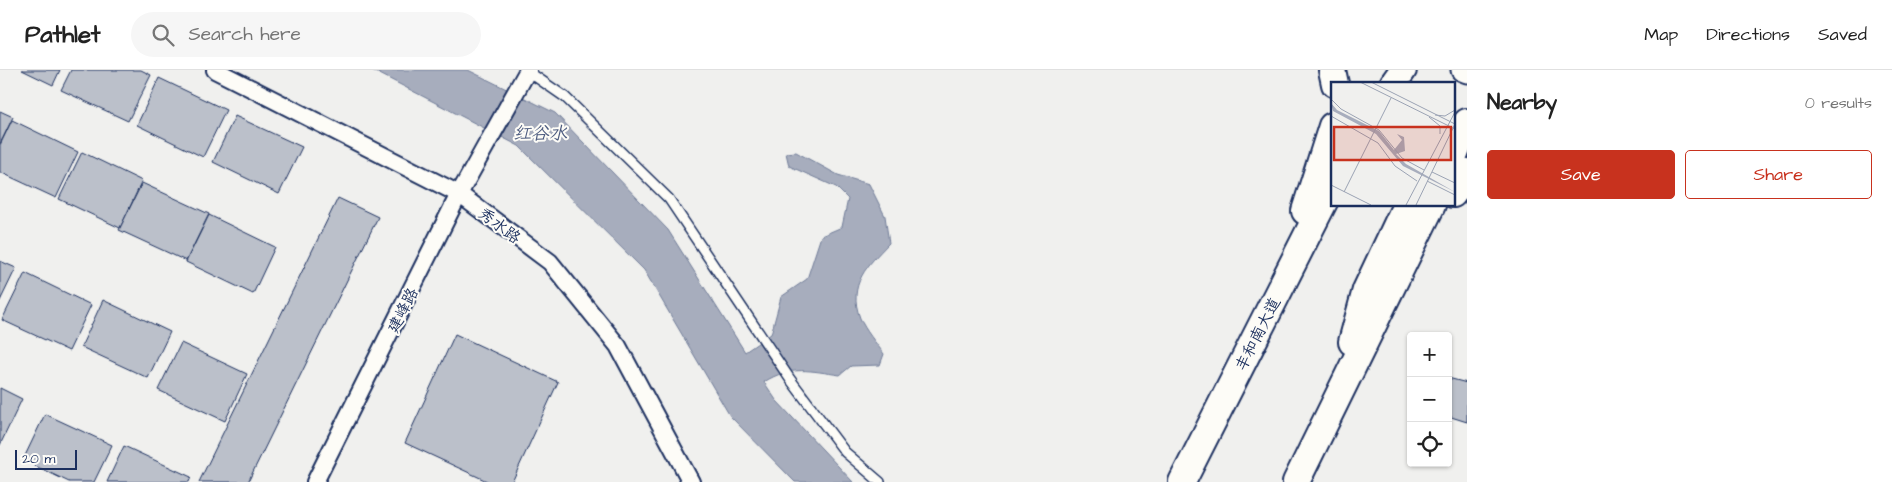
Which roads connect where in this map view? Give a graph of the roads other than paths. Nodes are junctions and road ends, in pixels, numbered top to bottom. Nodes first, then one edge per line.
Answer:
1 (215, 70) edge
2 (527, 70) edge
3 (1404, 70) edge
4 (1462, 70) edge
5 (1467, 72) edge
6 (1394, 82) edge
7 (1467, 104) edge
8 (1454, 122) edge
9 (1467, 122) edge
10 (1331, 129) edge
11 (1454, 155) edge
12 (1467, 172) edge
13 (1331, 189) edge
14 (1454, 192) edge
15 (459, 194) junction
16 (1406, 206) edge
17 (1424, 206) edge
18 (1432, 206) edge
19 (1446, 206) edge
20 (1419, 231) junction
21 (1282, 285) junction
22 (1375, 321) junction
23 (1336, 400) junction
24 (315, 482) edge
25 (691, 482) edge
26 (880, 482) edge
27 (1182, 482) edge
28 (1296, 482) edge

1 - 15 street, 秀水路
2 - 15 street, 建峰路
2 - 26 lane
3 - 6 main road
4 - 5 street
7 - 8 main road
9 - 11 main road
10 - 21 main road
12 - 14 main road
13 - 21 main road, 丰和南大道
15 - 24 street, 建峰路
15 - 25 street, 秀水路
16 - 23 main road
17 - 20 main road
18 - 20 main road
19 - 22 main road
20 - 22 main road
21 - 27 main road, 丰和南大道
22 - 23 main road
23 - 28 main road

